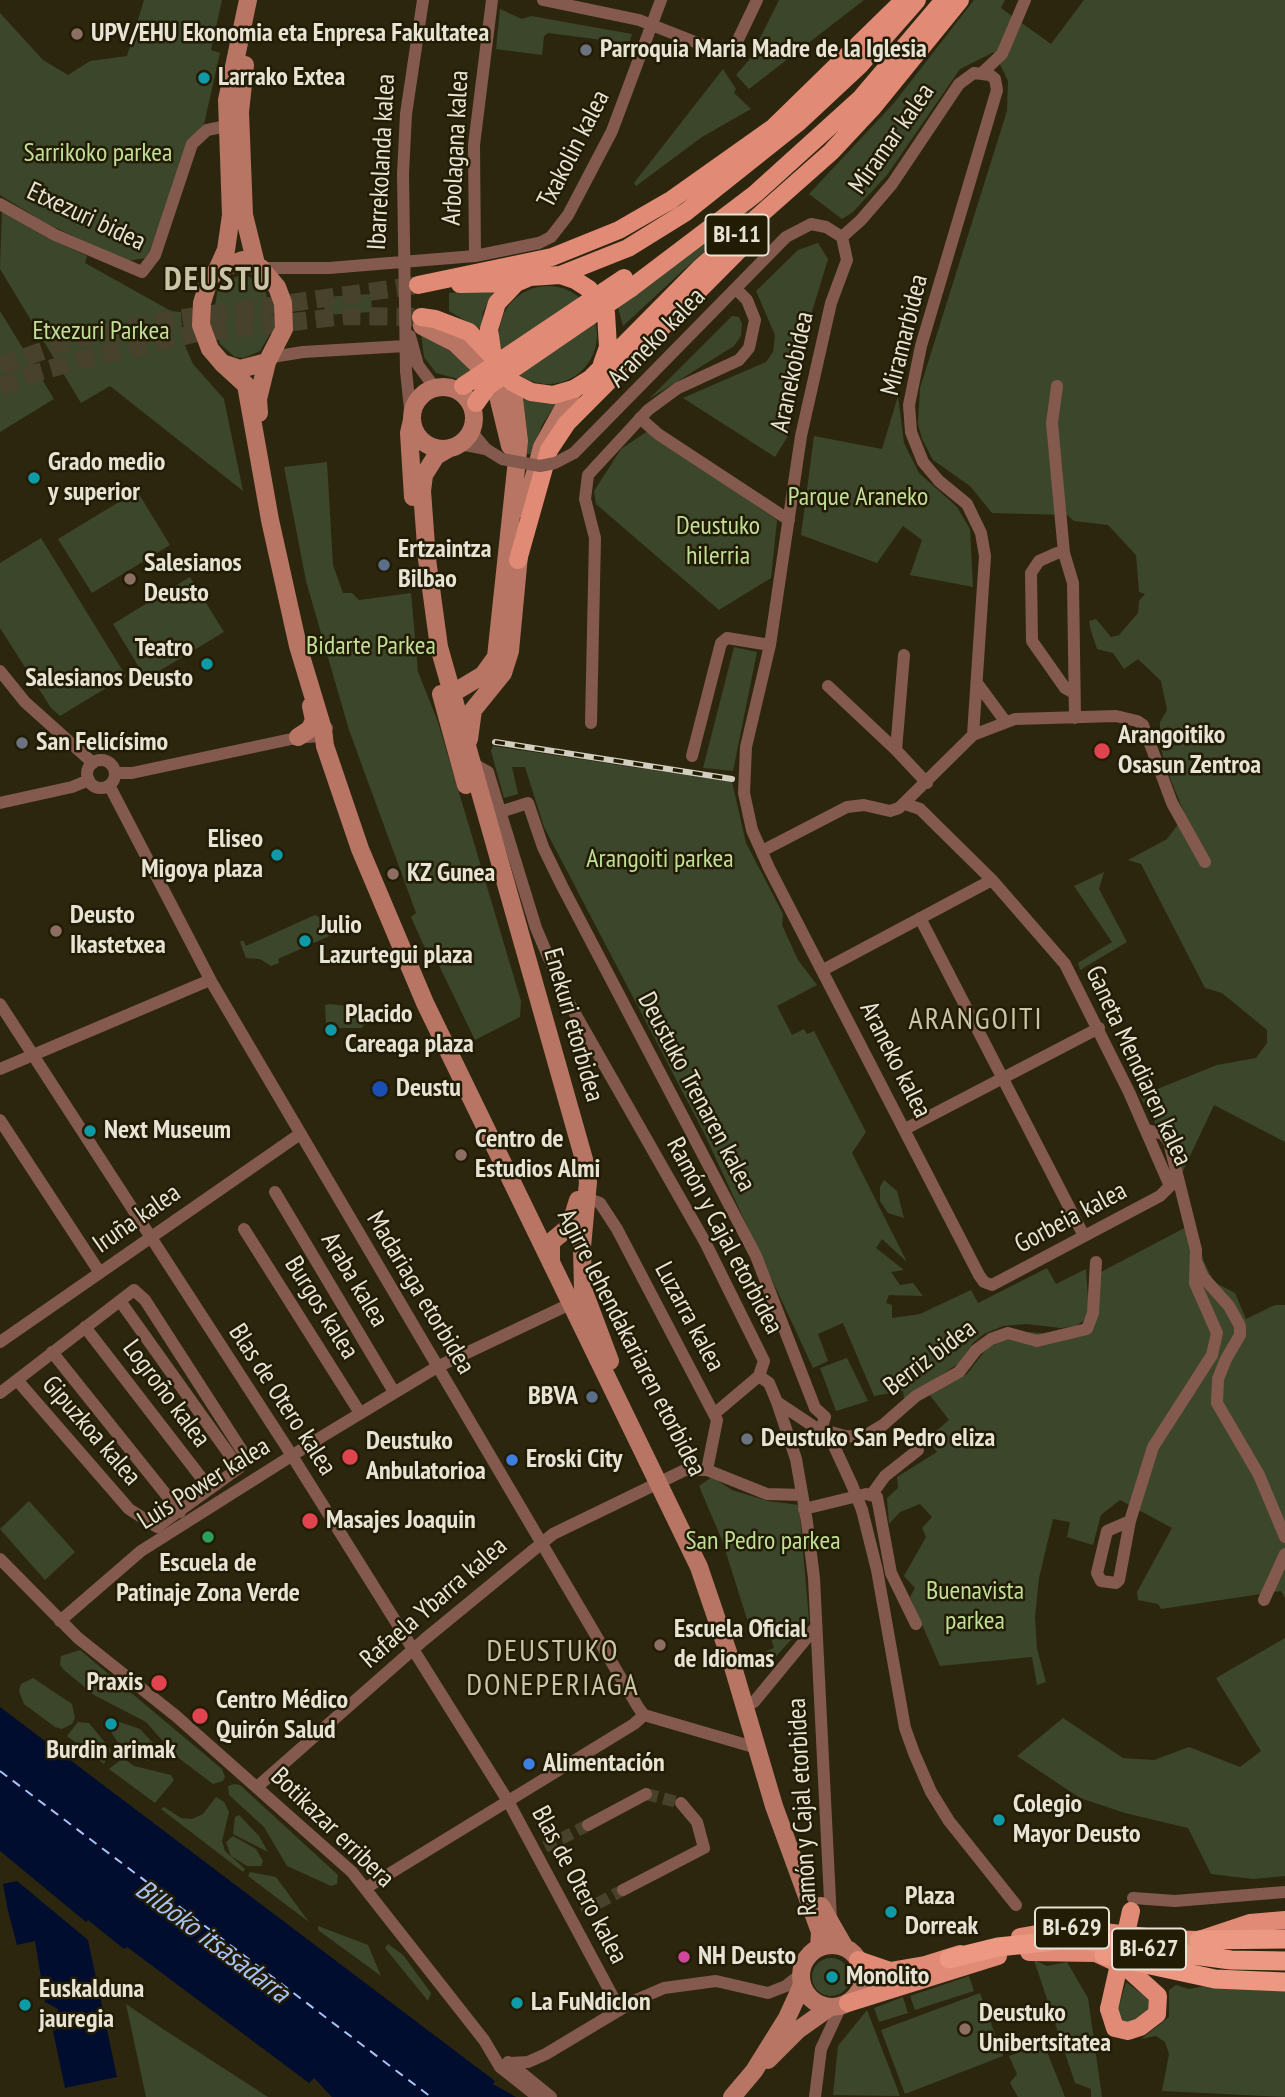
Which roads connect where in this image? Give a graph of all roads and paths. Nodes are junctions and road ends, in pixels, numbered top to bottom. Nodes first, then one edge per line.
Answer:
1 (248, 0) edge
2 (258, 0) edge
3 (423, 0) edge
4 (492, 0) edge
5 (543, 0) edge
6 (661, 0) edge
7 (757, 0) edge
8 (904, 0) edge
9 (917, 0) edge
10 (934, 0) edge
11 (944, 0) edge
12 (960, 0) edge
13 (1025, 0) edge
14 (652, 24) junction
15 (1002, 54) junction
16 (982, 73) junction
17 (996, 82) junction
18 (227, 126) junction
19 (831, 152) junction
20 (1, 204) edge
21 (842, 237) junction
22 (475, 256) junction
23 (404, 263) junction
24 (258, 266) junction
25 (217, 270) junction
26 (559, 275) junction
27 (516, 283) junction
28 (627, 283) junction
29 (736, 289) junction
30 (417, 323) junction
31 (405, 346) junction
32 (493, 357) junction
33 (270, 360) junction
34 (222, 363) junction
35 (602, 363) junction
36 (1057, 386) dead end
37 (504, 387) junction
38 (435, 388) junction
39 (459, 388) junction
40 (574, 389) junction
41 (640, 418) junction
42 (412, 419) junction
43 (467, 432) junction
44 (789, 520) junction
45 (1065, 553) junction
46 (518, 560) junction
47 (770, 645) junction
48 (904, 655) dead end
49 (445, 666) junction
50 (0, 671) edge
51 (483, 676) junction
52 (307, 678) junction
53 (977, 683) junction
54 (828, 686) dead end
55 (1074, 693) junction
56 (448, 699) junction
57 (1075, 718) junction
58 (1005, 721) junction
59 (591, 723) dead end
60 (451, 731) junction
61 (973, 735) junction
62 (317, 736) junction
63 (896, 750) junction
64 (470, 755) junction
65 (692, 756) dead end
66 (93, 763) junction
67 (89, 779) junction
68 (112, 779) junction
69 (923, 787) junction
70 (0, 803) edge
71 (905, 804) junction
72 (920, 809) junction
73 (500, 811) junction
74 (762, 851) junction
75 (1205, 862) dead end
76 (992, 880) junction
77 (920, 918) junction
78 (823, 971) junction
79 (210, 980) junction
80 (0, 1004) edge
81 (1099, 1028) junction
82 (30, 1054) junction
83 (0, 1069) edge
84 (1001, 1079) junction
85 (0, 1120) edge
86 (905, 1129) junction
87 (1147, 1130) junction
88 (300, 1134) junction
89 (1168, 1188) joint
90 (275, 1192) dead end
91 (587, 1198) junction
92 (244, 1228) dead end
93 (1084, 1236) junction
94 (149, 1237) junction
95 (551, 1242) junction
96 (551, 1262) junction
97 (1096, 1262) dead end
98 (1197, 1262) junction
99 (100, 1273) junction
100 (992, 1284) joint
101 (120, 1301) junction
102 (570, 1304) junction
103 (85, 1327) junction
104 (0, 1342) edge
105 (52, 1352) junction
106 (610, 1361) junction
107 (437, 1367) junction
108 (759, 1376) junction
109 (17, 1380) junction
110 (394, 1392) junction
111 (0, 1393) edge
112 (777, 1402) junction
113 (360, 1413) junction
114 (714, 1414) junction
115 (824, 1432) junction
116 (919, 1450) dead end
117 (292, 1456) junction
118 (239, 1468) junction
119 (707, 1471) junction
120 (664, 1479) junction
121 (210, 1489) junction
122 (872, 1494) junction
123 (802, 1495) junction
124 (804, 1509) junction
125 (180, 1512) junction
126 (1130, 1521) junction
127 (1285, 1538) edge
128 (540, 1542) junction
129 (886, 1547) junction
130 (1285, 1554) edge
131 (874, 1556) junction
132 (0, 1559) edge
133 (1264, 1600) dead end
134 (60, 1621) junction
135 (916, 1625) dead end
136 (815, 1628) junction
137 (413, 1650) junction
138 (754, 1702) junction
139 (644, 1715) junction
140 (757, 1748) junction
141 (257, 1787) junction
142 (646, 1794) tunnel mouth
143 (508, 1801) junction
144 (681, 1803) tunnel mouth
145 (588, 1825) tunnel mouth
146 (366, 1888) junction
147 (623, 1890) tunnel mouth
148 (1285, 1892) edge
149 (1016, 1905) dead end
150 (1132, 1905) joint
151 (1285, 1920) edge
152 (832, 1929) junction
153 (1285, 1939) edge
154 (1199, 1940) junction
155 (819, 1948) junction
156 (1006, 1951) junction
157 (1096, 1953) junction
158 (852, 1954) junction
159 (949, 1959) junction
160 (1285, 1961) edge
161 (801, 1979) junction
162 (1285, 1982) edge
163 (839, 2006) junction
164 (620, 2010) junction
165 (484, 2040) junction
166 (546, 2054) junction
167 (510, 2063) junction
168 (754, 2071) junction
169 (532, 2080) junction
170 (540, 2097) edge
171 (551, 2097) edge
172 (732, 2097) edge
173 (815, 2097) edge

1 - 18 main road
2 - 24 main road
3 - 23 street, Ibarrekolanda kalea
4 - 22 street, Arbolagana kalea
5 - 14 street
6 - 14 street, Txakolin kalea
7 - 14 street
8 - 27 main road
9 - 26 main road, BI-11
10 - 28 main road
11 - 28 main road
12 - 19 main road, BI-11
13 - 15 street
14 - 22 street, Txakolin kalea
15 - 16 street, Miramar kalea
15 - 17 street, Miramarbidea
16 - 17 street
16 - 21 street, Miramar kalea
17 - 53 street, Miramarbidea
18 - 20 street, Etxezuri bidea
18 - 25 main road
19 - 35 main road, BI-11
19 - 46 main road
21 - 29 street, Araneko kalea
21 - 44 street, Aranekobidea
22 - 23 street, Txakolin kalea
23 - 24 street, Txakolin kalea
23 - 30 street, Ibarrekolanda kalea
24 - 25 main road
24 - 33 main road
25 - 34 main road
26 - 27 main road
26 - 35 main road
27 - 32 main road
28 - 39 main road, bridge
28 - 43 main road, bridge
29 - 41 street
29 - 43 street, Araneko kalea, bridge
30 - 31 street, Ibarrekolanda kalea
30 - 32 main road
30 - 37 main road
30 - 38 street, Ibarrekolanda kalea
31 - 33 street
31 - 42 street, Ibarrekolanda kalea
32 - 37 main road
33 - 34 main road
33 - 62 main road, Agirre lehendakariaren etorbidea
34 - 52 main road, Agirre lehendakariaren etorbidea
35 - 40 main road
36 - 45 street
37 - 40 main road
37 - 51 main road
38 - 39 main road
38 - 42 main road
39 - 43 main road
40 - 46 main road, Enekuri etorbidea
41 - 44 street
41 - 59 street
42 - 43 main road
42 - 56 main road, Ibarrekolanda kalea
43 - 49 main road
44 - 47 street, Araneko kalea
45 - 55 street
45 - 55 street
46 - 64 main road, Enekuri etorbidea
47 - 65 street
47 - 74 street, Araneko kalea
48 - 63 street
49 - 51 main road
49 - 56 main road
50 - 66 street
51 - 56 main road
52 - 62 main road, Agirre lehendakariaren etorbidea
52 - 62 main road, Agirre lehendakariaren etorbidea
53 - 58 street
53 - 61 street
54 - 63 street
55 - 57 street
56 - 60 main road, Enekuri etorbidea
56 - 64 main road, Enekuri etorbidea
57 - 58 street
57 - 75 street
58 - 61 street
60 - 64 main road
60 - 95 main road, Enekuri etorbidea
61 - 69 street
62 - 68 street
62 - 95 main road, Agirre lehendakariaren etorbidea
62 - 96 main road, Agirre lehendakariaren etorbidea
63 - 69 street
64 - 73 street, Ramón y Cajal etorbidea
64 - 91 main road, Enekuri etorbidea
66 - 67 street
66 - 68 street
67 - 68 street
67 - 70 street
68 - 79 street, Madariaga etorbidea
69 - 71 street
69 - 72 street
71 - 72 street, Ganeta Mendiaren kalea
71 - 74 street
72 - 76 street, Ganeta Mendiaren kalea
73 - 108 street, Ramón y Cajal etorbidea
73 - 115 street, Deustuko Trenaren kalea
74 - 78 street, Araneko kalea
76 - 77 street
76 - 81 street, Ganeta Mendiaren kalea
77 - 78 street
77 - 84 street
78 - 86 street, Araneko kalea
79 - 82 street
79 - 88 street, Madariaga etorbidea
80 - 82 street, Blas de Otero kalea
81 - 84 street
81 - 87 street, Ganeta Mendiaren kalea
82 - 83 street
82 - 94 street, Blas de Otero kalea
84 - 86 street
84 - 93 street
85 - 99 street
86 - 100 street, Araneko kalea
87 - 89 street, Ganeta Mendiaren kalea
87 - 98 street
88 - 94 street, Iruña kalea
88 - 107 street, Madariaga etorbidea
89 - 93 street, Gorbeia kalea
90 - 110 street, Araba kalea
91 - 106 main road, Enekuri etorbidea
91 - 114 street, Luzarra kalea
92 - 113 street, Burgos kalea
93 - 100 street, Gorbeia kalea
94 - 99 street, Iruña kalea
94 - 117 street, Blas de Otero kalea
95 - 96 main road
95 - 106 main road, Agirre lehendakariaren etorbidea
96 - 102 main road, Agirre lehendakariaren etorbidea
97 - 115 street, Berriz bidea
98 - 126 street
98 - 127 street
99 - 104 street, Iruña kalea
101 - 103 street, Gipuzkoa kalea
101 - 118 street
101 - 118 street
102 - 107 street, Luis Power kalea
102 - 120 main road, Agirre lehendakariaren etorbidea
103 - 105 street, Gipuzkoa kalea
103 - 121 street, Logroño kalea
105 - 109 street, Gipuzkoa kalea
105 - 125 street
106 - 120 main road, Agirre lehendakariaren etorbidea
107 - 110 street, Luis Power kalea
107 - 128 street, Madariaga etorbidea
108 - 112 street, Ramón y Cajal etorbidea
108 - 114 street
109 - 111 street
109 - 125 street, Gipuzkoa kalea
110 - 113 street, Luis Power kalea
112 - 115 street
112 - 123 street, Ramón y Cajal etorbidea
113 - 117 street, Luis Power kalea
114 - 119 street, Luzarra kalea
115 - 131 street, bridge
116 - 122 street
117 - 134 street, Luis Power kalea
117 - 137 street, Blas de Otero kalea
118 - 121 street, Gipuzkoa kalea
119 - 120 street, Rafaela Ybarra kalea
119 - 123 street
120 - 128 street, Rafaela Ybarra kalea
120 - 138 main road, Agirre lehendakariaren etorbidea
120 - 140 main road, Agirre lehendakariaren etorbidea
121 - 125 street, Gipuzkoa kalea
122 - 124 street
122 - 129 street
123 - 124 street, Ramón y Cajal etorbidea
124 - 136 street, Ramón y Cajal etorbidea
126 - 126 street
128 - 137 street, Rafaela Ybarra kalea
128 - 139 street, Madariaga etorbidea
129 - 131 street
129 - 135 street
130 - 133 street
131 - 149 street
132 - 134 street, Botikazar erribera
134 - 141 street, Botikazar erribera
136 - 138 street
136 - 152 street, Ramón y Cajal etorbidea
137 - 141 street, Rafaela Ybarra kalea
137 - 143 street, Blas de Otero kalea
138 - 152 main road, Agirre lehendakariaren etorbidea
139 - 140 street
139 - 143 street
140 - 155 main road, Agirre lehendakariaren etorbidea
141 - 146 street, Botikazar erribera
142 - 145 street
143 - 146 street
143 - 164 street, Blas de Otero kalea
144 - 147 street
146 - 165 street, Botikazar erribera
148 - 150 street
150 - 157 main road, bridge
151 - 154 main road
152 - 158 main road, Agirre lehendakariaren etorbidea
153 - 154 highway, BI-629
154 - 159 main road, BI-629
155 - 158 main road
155 - 161 main road
156 - 157 main road, BI-629
156 - 159 highway, BI-627
156 - 160 highway, BI-627
156 - 163 main road, BI-627
157 - 162 highway, BI-629
158 - 159 main road, BI-627
158 - 163 main road
161 - 163 main road
161 - 164 street
161 - 168 main road
163 - 168 main road
163 - 173 street
164 - 166 street
165 - 167 street, Botikazar erribera
165 - 170 street, Botikazar erribera
166 - 167 street
166 - 169 street
167 - 169 street, Botikazar erribera
168 - 172 main road
169 - 170 street
169 - 171 street, Botikazar erribera

